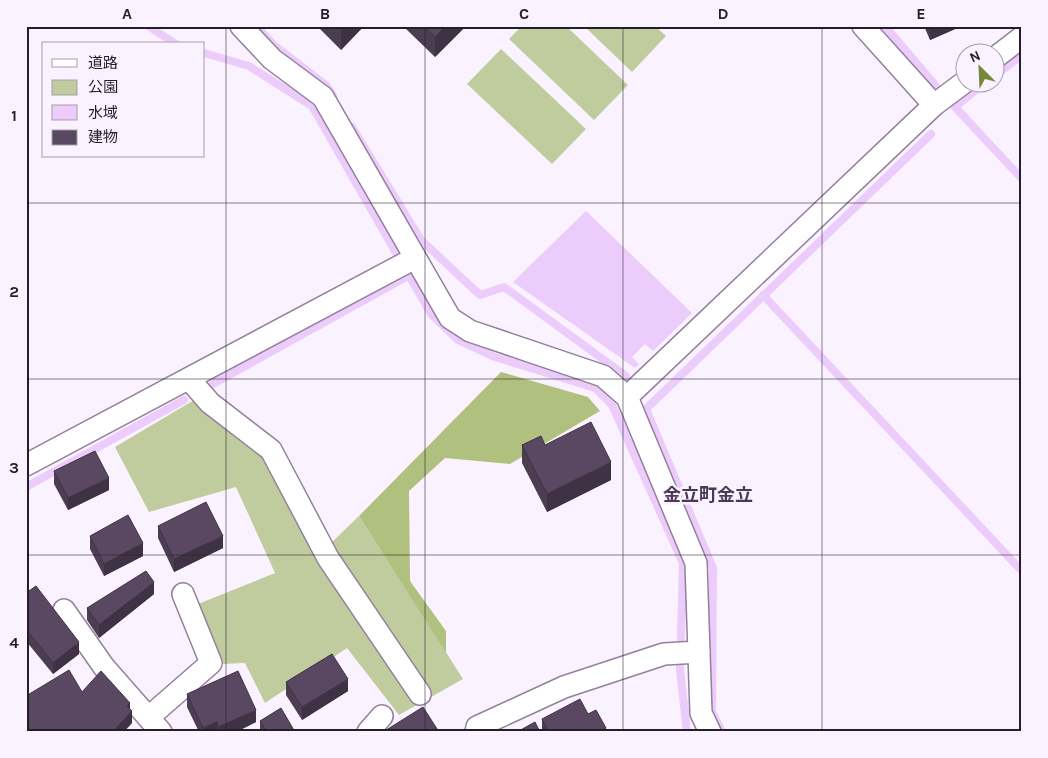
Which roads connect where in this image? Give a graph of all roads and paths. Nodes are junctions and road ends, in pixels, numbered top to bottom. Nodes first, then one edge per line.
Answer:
1 (241, 26) edge
2 (863, 26) edge
3 (1022, 37) edge
4 (1006, 49) edge
5 (956, 88) edge
6 (934, 105) junction
7 (415, 258) junction
8 (189, 378) junction
9 (627, 397) junction
10 (26, 465) edge
11 (183, 594) dead end
12 (64, 610) dead end
13 (699, 652) junction
14 (420, 694) dead end
15 (382, 716) dead end
16 (155, 724) edge
17 (368, 732) edge
18 (476, 732) edge
19 (710, 732) edge

1 - 7 street
2 - 6 street
3 - 4 street
5 - 6 street
6 - 9 street
7 - 8 street
7 - 9 street
8 - 10 street
8 - 14 street
9 - 13 street
11 - 16 street
12 - 16 street
13 - 18 street
13 - 19 street
15 - 17 street

